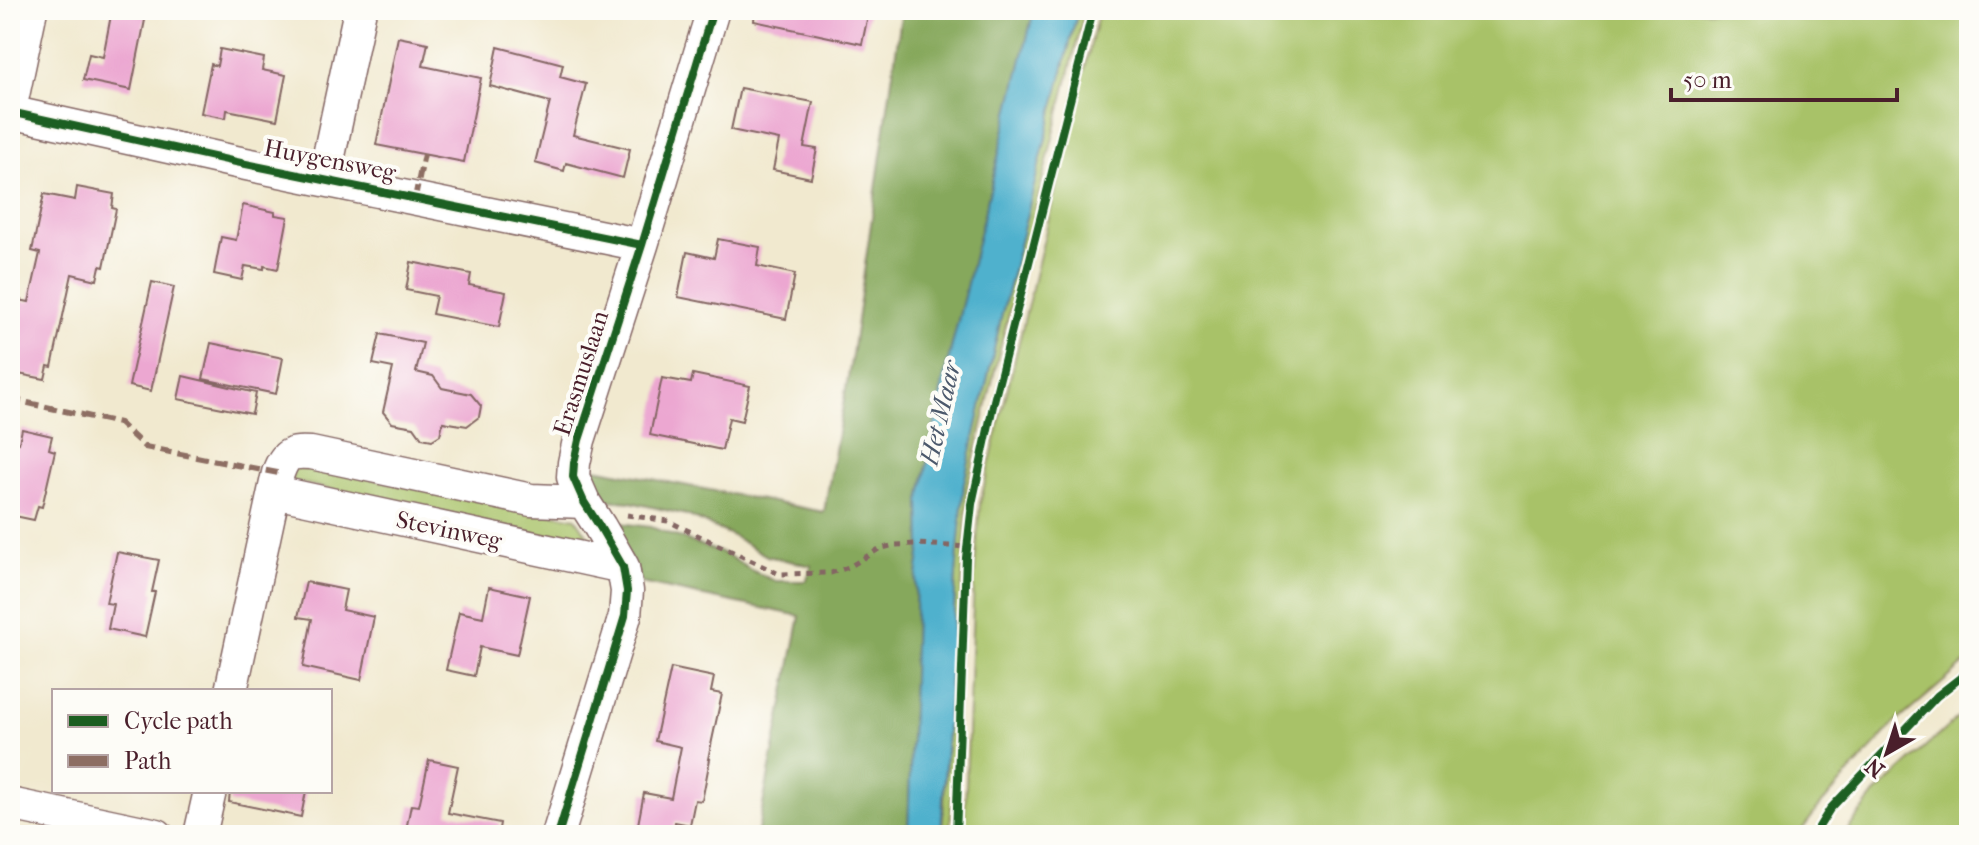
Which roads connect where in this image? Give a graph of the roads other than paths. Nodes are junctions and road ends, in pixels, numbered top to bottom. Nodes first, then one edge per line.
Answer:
1 (31, 10) edge
2 (360, 10) edge
3 (713, 10) edge
4 (10, 111) edge
5 (324, 179) junction
6 (642, 245) junction
7 (275, 492) junction
8 (584, 502) junction
9 (623, 567) junction
10 (231, 689) edge
11 (210, 793) edge
12 (10, 804) edge
13 (157, 835) edge
14 (200, 835) edge
15 (558, 835) edge

1 - 4 street
2 - 5 street
3 - 6 street, Erasmuslaan
4 - 5 street, Huygensweg
5 - 6 street, Huygensweg
6 - 8 street, Erasmuslaan
7 - 8 street, Stevinweg
7 - 9 street, Stevinweg
7 - 10 street, Stevinweg
8 - 9 street, Erasmuslaan
9 - 15 street, Erasmuslaan
11 - 14 street
12 - 13 street

